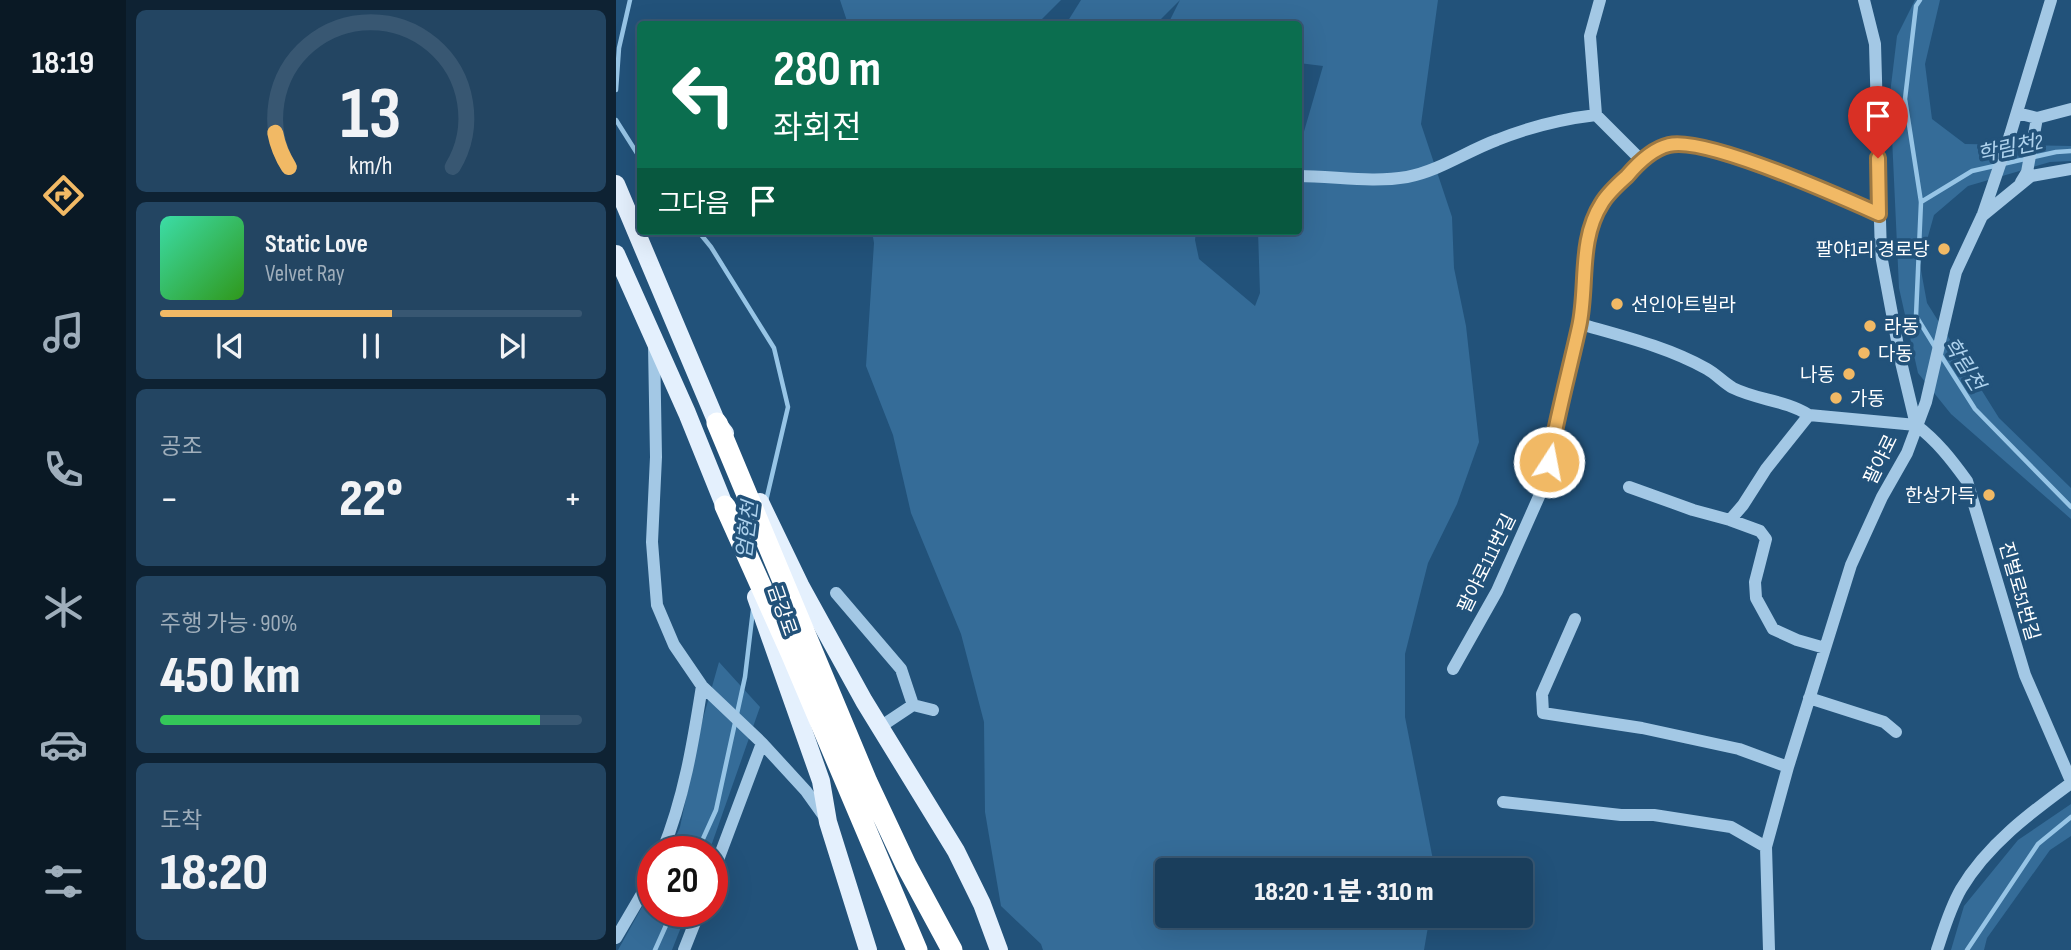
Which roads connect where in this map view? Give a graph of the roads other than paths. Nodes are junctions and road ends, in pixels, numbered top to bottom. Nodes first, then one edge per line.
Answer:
1 (1600, 0) edge
2 (1864, 0) edge
3 (2052, 0) edge
4 (2071, 109) edge
5 (2017, 113) junction
6 (1596, 115) junction
7 (2037, 124) junction
8 (1641, 160) junction
9 (2071, 169) edge
10 (1302, 176) edge
11 (616, 184) edge
12 (2017, 188) junction
13 (1879, 214) junction
14 (1982, 216) junction
15 (637, 233) edge
16 (638, 235) edge
17 (616, 254) edge
18 (1580, 324) junction
19 (653, 338) junction
20 (1809, 415) junction
21 (1916, 425) junction
22 (725, 436) joint
23 (1629, 487) dead end
24 (725, 506) joint
25 (1730, 520) junction
26 (795, 592) junction
27 (836, 593) dead end
28 (1575, 619) dead end
29 (1825, 648) junction
30 (786, 662) junction
31 (1453, 669) dead end
32 (702, 686) junction
33 (1809, 698) junction
34 (913, 705) junction
35 (933, 710) dead end
36 (880, 727) junction
37 (1896, 732) dead end
38 (760, 741) junction
39 (1788, 767) junction
40 (2071, 782) edge
41 (1503, 802) dead end
42 (828, 822) junction
43 (669, 836) edge
44 (726, 836) edge
45 (1766, 847) junction
46 (637, 902) edge
47 (693, 927) edge
48 (616, 938) edge
49 (684, 950) edge
50 (868, 950) edge
51 (917, 950) edge
52 (952, 950) edge
53 (999, 950) edge
54 (1769, 950) edge
55 (1937, 950) edge

1 - 6 street
2 - 13 street
3 - 5 street
4 - 7 street
5 - 7 street
5 - 14 street
6 - 8 street
6 - 10 street
7 - 12 street
8 - 13 street, 팔야로111번길
8 - 18 street, 팔야로111번길
9 - 12 street
11 - 15 main road
12 - 14 street
13 - 21 street
14 - 21 street
16 - 22 main road
17 - 19 main road
18 - 20 street, 팔야로
18 - 31 street, 팔야로111번길
19 - 24 main road
19 - 32 street
20 - 21 street, 팔야로
20 - 25 street
21 - 29 street, 팔야로
21 - 40 street, 진벌로51번길
22 - 26 highway
23 - 25 street
24 - 30 highway
25 - 29 street
26 - 36 main road
26 - 52 highway
27 - 34 street
28 - 39 street
29 - 33 street, 팔야로
30 - 42 main road
30 - 51 highway
32 - 38 street
32 - 43 street
33 - 37 street
33 - 39 street, 팔야로
34 - 35 street
34 - 36 street
36 - 53 main road
38 - 42 street
38 - 44 street
39 - 45 street, 팔야로
40 - 55 street
41 - 45 street
42 - 50 main road
45 - 54 street, 팔야로
46 - 48 street
47 - 49 street

